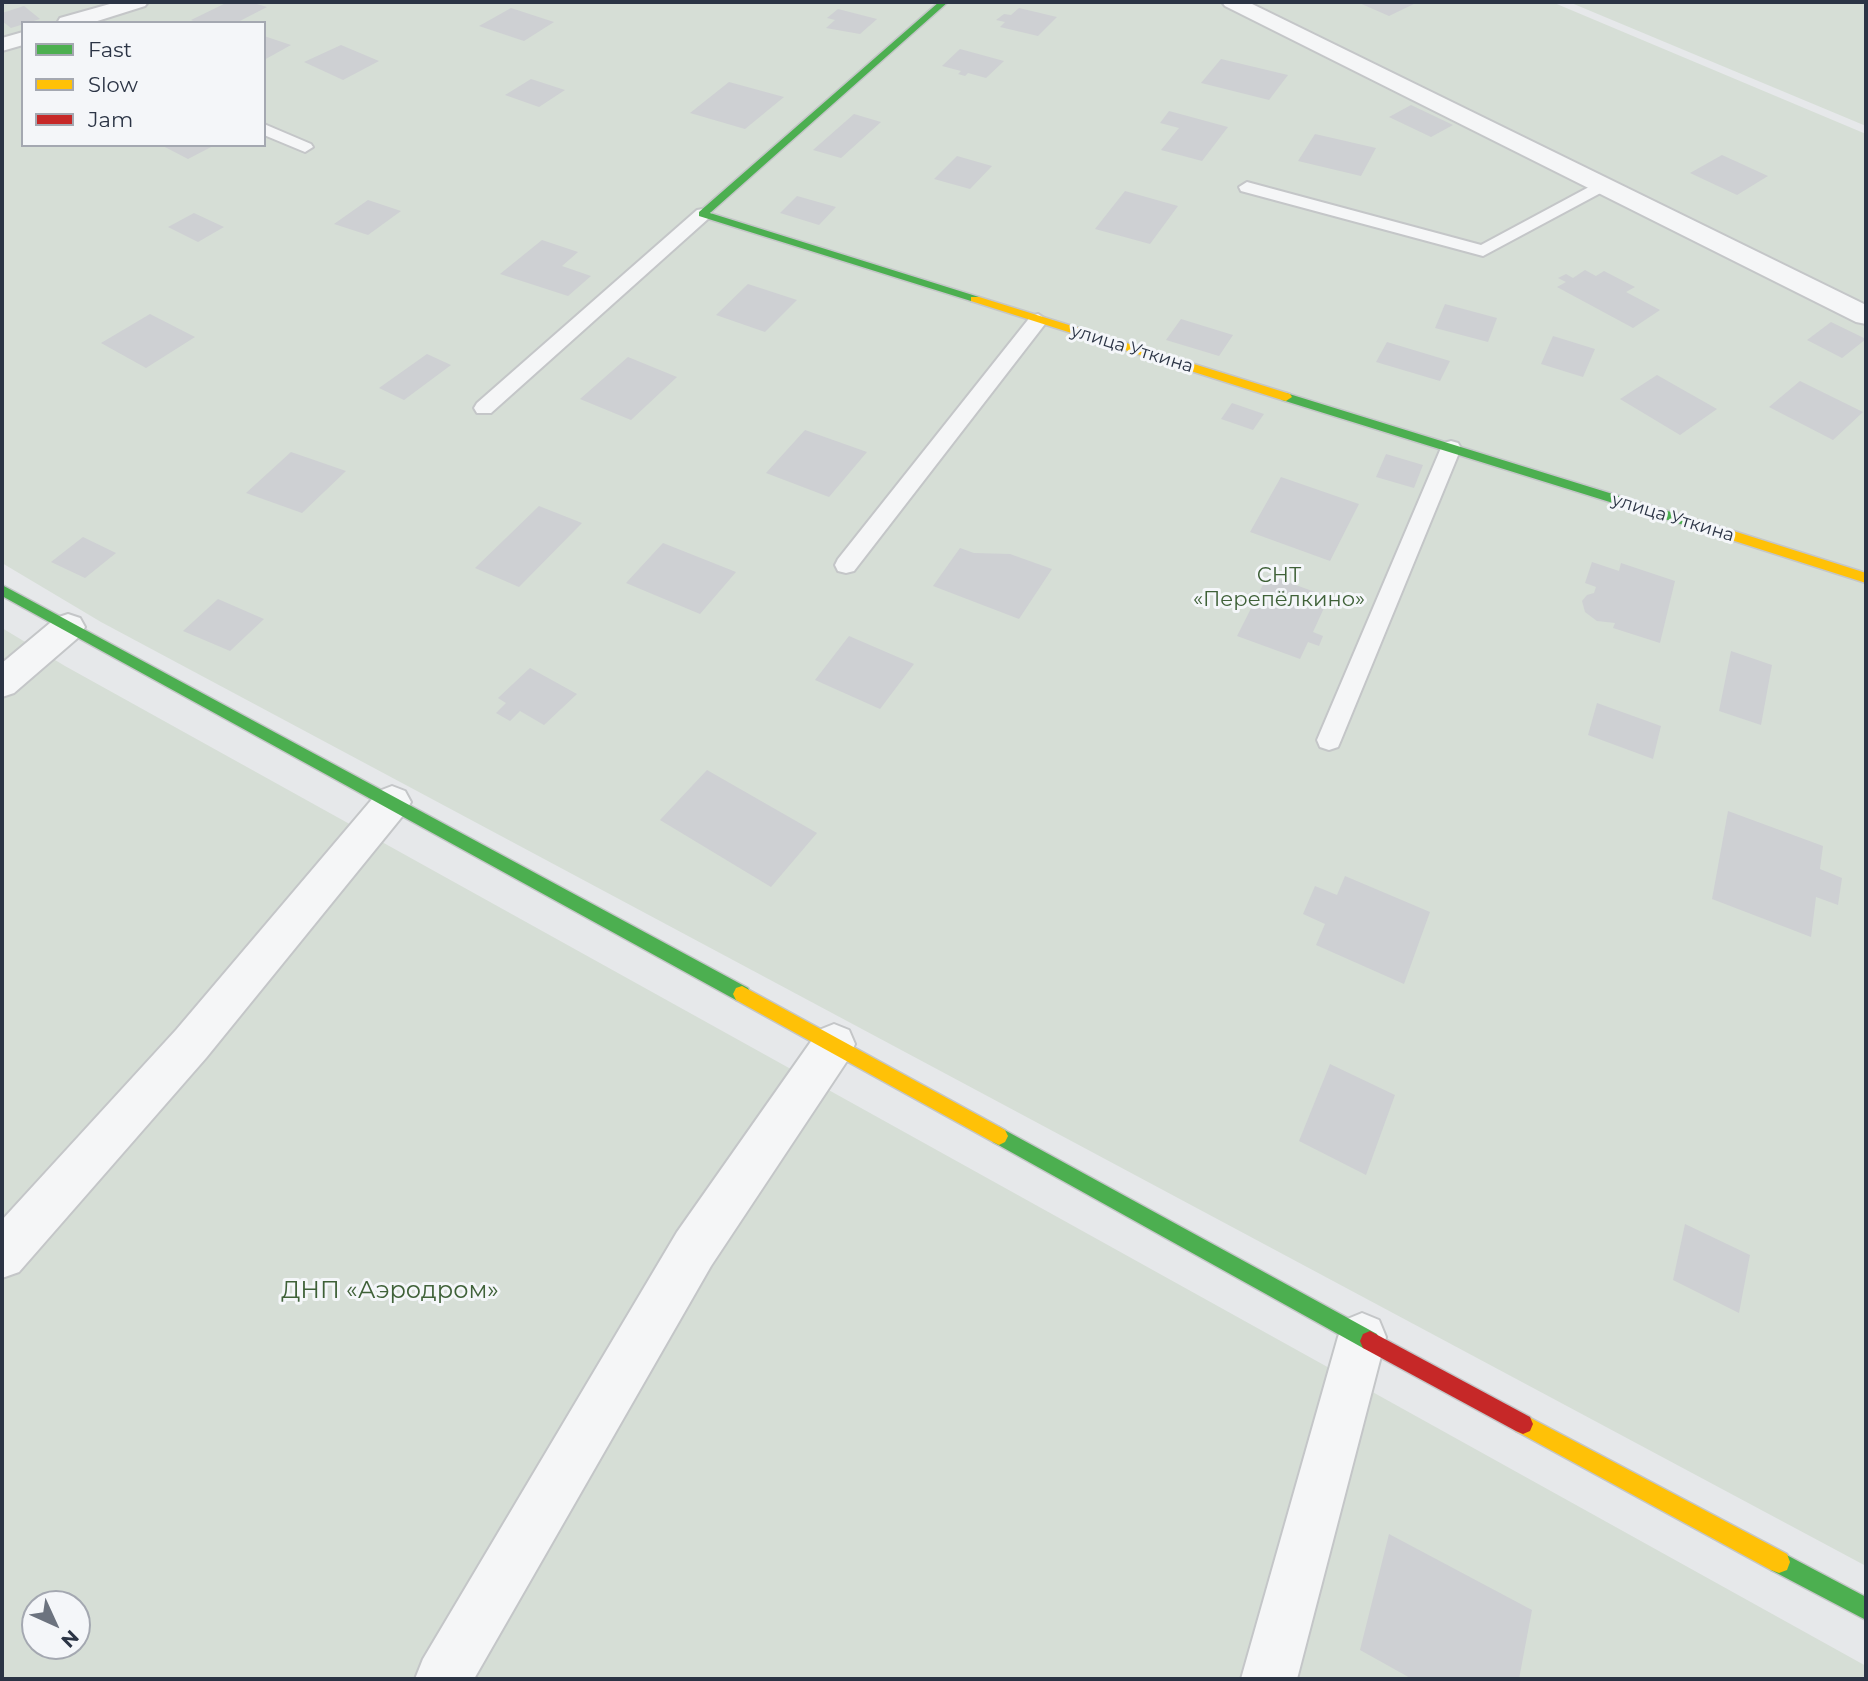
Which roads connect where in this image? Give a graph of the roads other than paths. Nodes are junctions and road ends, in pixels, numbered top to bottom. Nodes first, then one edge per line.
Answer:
1 (138, 2) edge
2 (944, 2) edge
3 (1232, 2) edge
4 (75, 21) edge
5 (21, 39) edge
6 (2, 45) edge
7 (266, 130) edge
8 (305, 147) dead end
9 (1602, 185) junction
10 (1247, 187) dead end
11 (703, 214) junction
12 (1866, 316) edge
13 (1038, 320) junction
14 (484, 408) dead end
15 (1451, 448) junction
16 (846, 565) dead end
17 (1866, 579) edge
18 (2, 590) edge
19 (68, 627) junction
20 (2, 683) edge
21 (1329, 740) dead end
22 (392, 802) junction
23 (834, 1044) junction
24 (2, 1255) edge
25 (1362, 1337) junction
26 (1866, 1609) edge
27 (443, 1679) edge
28 (1269, 1679) edge

1 - 4 street
2 - 11 street
3 - 9 street
5 - 6 street
7 - 8 lane
9 - 10 lane
9 - 12 street
11 - 13 street, улица Уткина
11 - 14 lane
13 - 15 street, улица Уткина
13 - 16 lane
15 - 17 street, улица Уткина
15 - 21 lane
18 - 19 street
19 - 20 street
19 - 22 street
22 - 23 street
22 - 24 street
23 - 25 street
23 - 27 street
25 - 26 street
25 - 28 street

